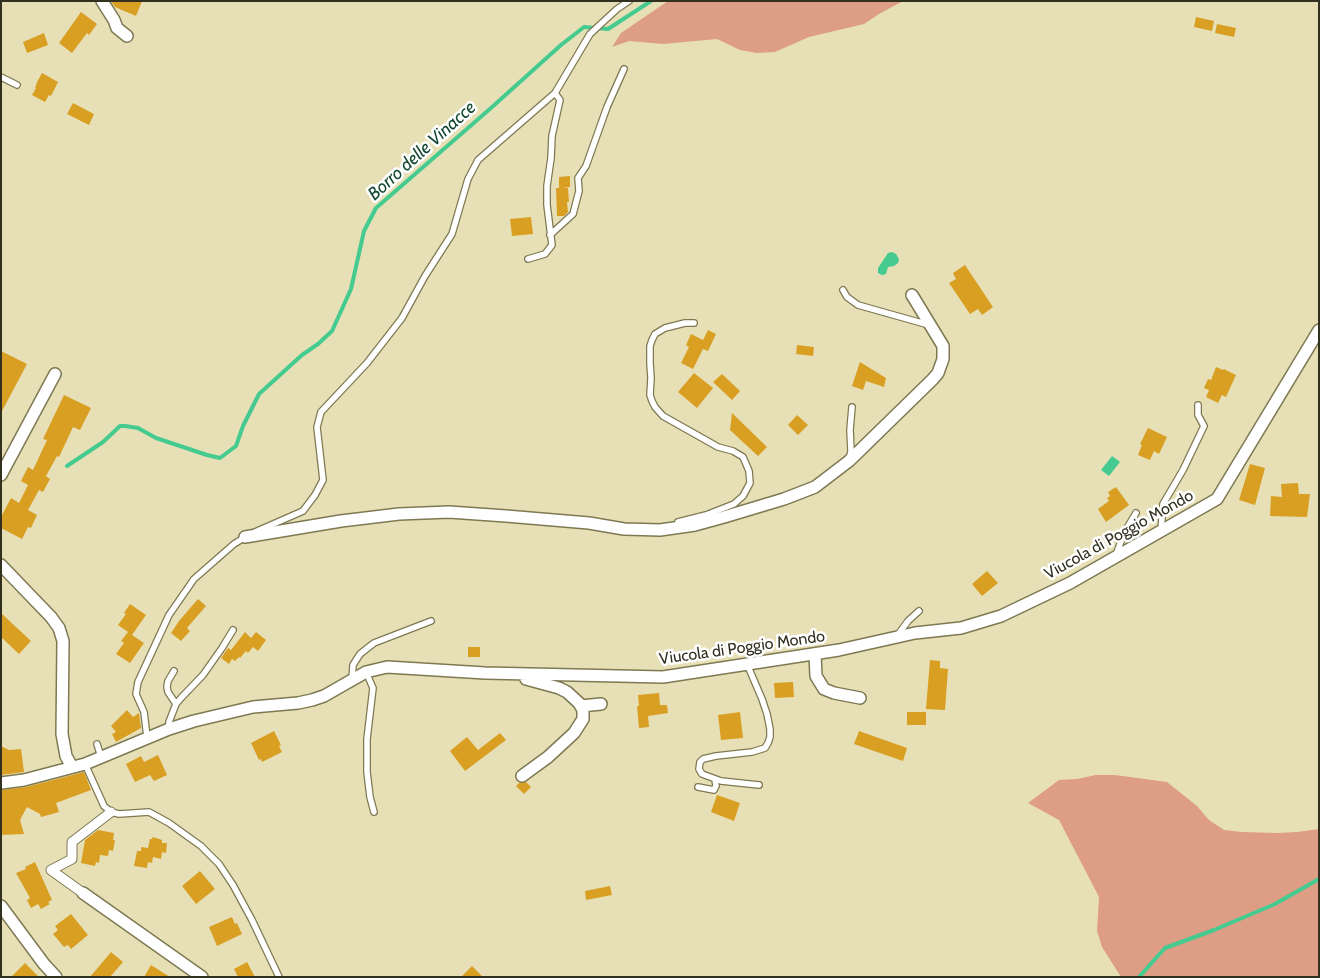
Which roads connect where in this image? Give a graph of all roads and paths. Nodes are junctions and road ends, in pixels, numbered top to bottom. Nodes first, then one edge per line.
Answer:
1 (102, 1) edge
2 (628, 1) edge
3 (127, 36) dead end
4 (624, 69) dead end
5 (1, 77) edge
6 (17, 85) dead end
7 (555, 93) junction
8 (550, 235) junction
9 (528, 259) dead end
10 (844, 290) dead end
11 (912, 295) dead end
12 (694, 323) dead end
13 (929, 325) junction
14 (1319, 330) edge
15 (55, 374) dead end
16 (1198, 405) dead end
17 (852, 407) dead end
18 (849, 461) junction
19 (1, 476) edge
20 (1136, 513) dead end
21 (642, 530) junction
22 (1161, 531) junction
23 (245, 537) junction
24 (1115, 557) junction
25 (1, 565) edge
26 (919, 611) dead end
27 (431, 621) dead end
28 (233, 630) dead end
29 (896, 637) junction
30 (815, 654) junction
31 (747, 664) junction
32 (174, 671) dead end
33 (366, 672) junction
34 (495, 673) junction
35 (352, 680) junction
36 (860, 698) dead end
37 (176, 704) junction
38 (601, 704) dead end
39 (581, 706) junction
40 (169, 728) junction
41 (147, 738) junction
42 (97, 744) dead end
43 (101, 757) junction
44 (85, 764) junction
45 (72, 767) junction
46 (522, 776) dead end
47 (715, 779) junction
48 (1, 783) edge
49 (758, 785) dead end
50 (698, 786) dead end
51 (111, 812) junction
52 (374, 812) dead end
53 (83, 893) joint
54 (1, 906) edge
55 (56, 977) edge
56 (202, 977) edge
57 (279, 977) edge

1 - 3 street
2 - 7 lane
4 - 8 lane
5 - 6 lane
7 - 8 lane
7 - 23 lane
8 - 9 lane
10 - 13 lane
11 - 13 street
12 - 21 lane
13 - 18 street
14 - 22 street, Viucola di Poggio Mondo
15 - 19 street
16 - 22 lane
17 - 18 lane
18 - 21 street
20 - 24 lane
21 - 23 street
22 - 24 street, Viucola di Poggio Mondo
23 - 41 lane
24 - 29 street, Viucola di Poggio Mondo
25 - 45 street
26 - 29 lane
27 - 35 lane
28 - 37 lane
29 - 30 street, Viucola di Poggio Mondo
30 - 31 street, Viucola di Poggio Mondo
30 - 36 street
31 - 34 street, Viucola di Poggio Mondo
31 - 47 lane
32 - 37 lane
33 - 34 street, Viucola di Poggio Mondo
33 - 35 street, Viucola di Poggio Mondo
33 - 52 lane
34 - 39 street
35 - 40 street, Viucola di Poggio Mondo
37 - 40 lane
38 - 39 street
39 - 46 street
40 - 41 street, Viucola di Poggio Mondo
41 - 43 street, Viucola di Poggio Mondo
42 - 43 lane
43 - 44 street, Viucola di Poggio Mondo
44 - 45 street, Viucola di Poggio Mondo
44 - 51 lane
45 - 48 street, Viucola di Poggio Mondo
47 - 49 lane
47 - 50 lane
51 - 53 street
51 - 57 lane
53 - 56 street
54 - 55 street

